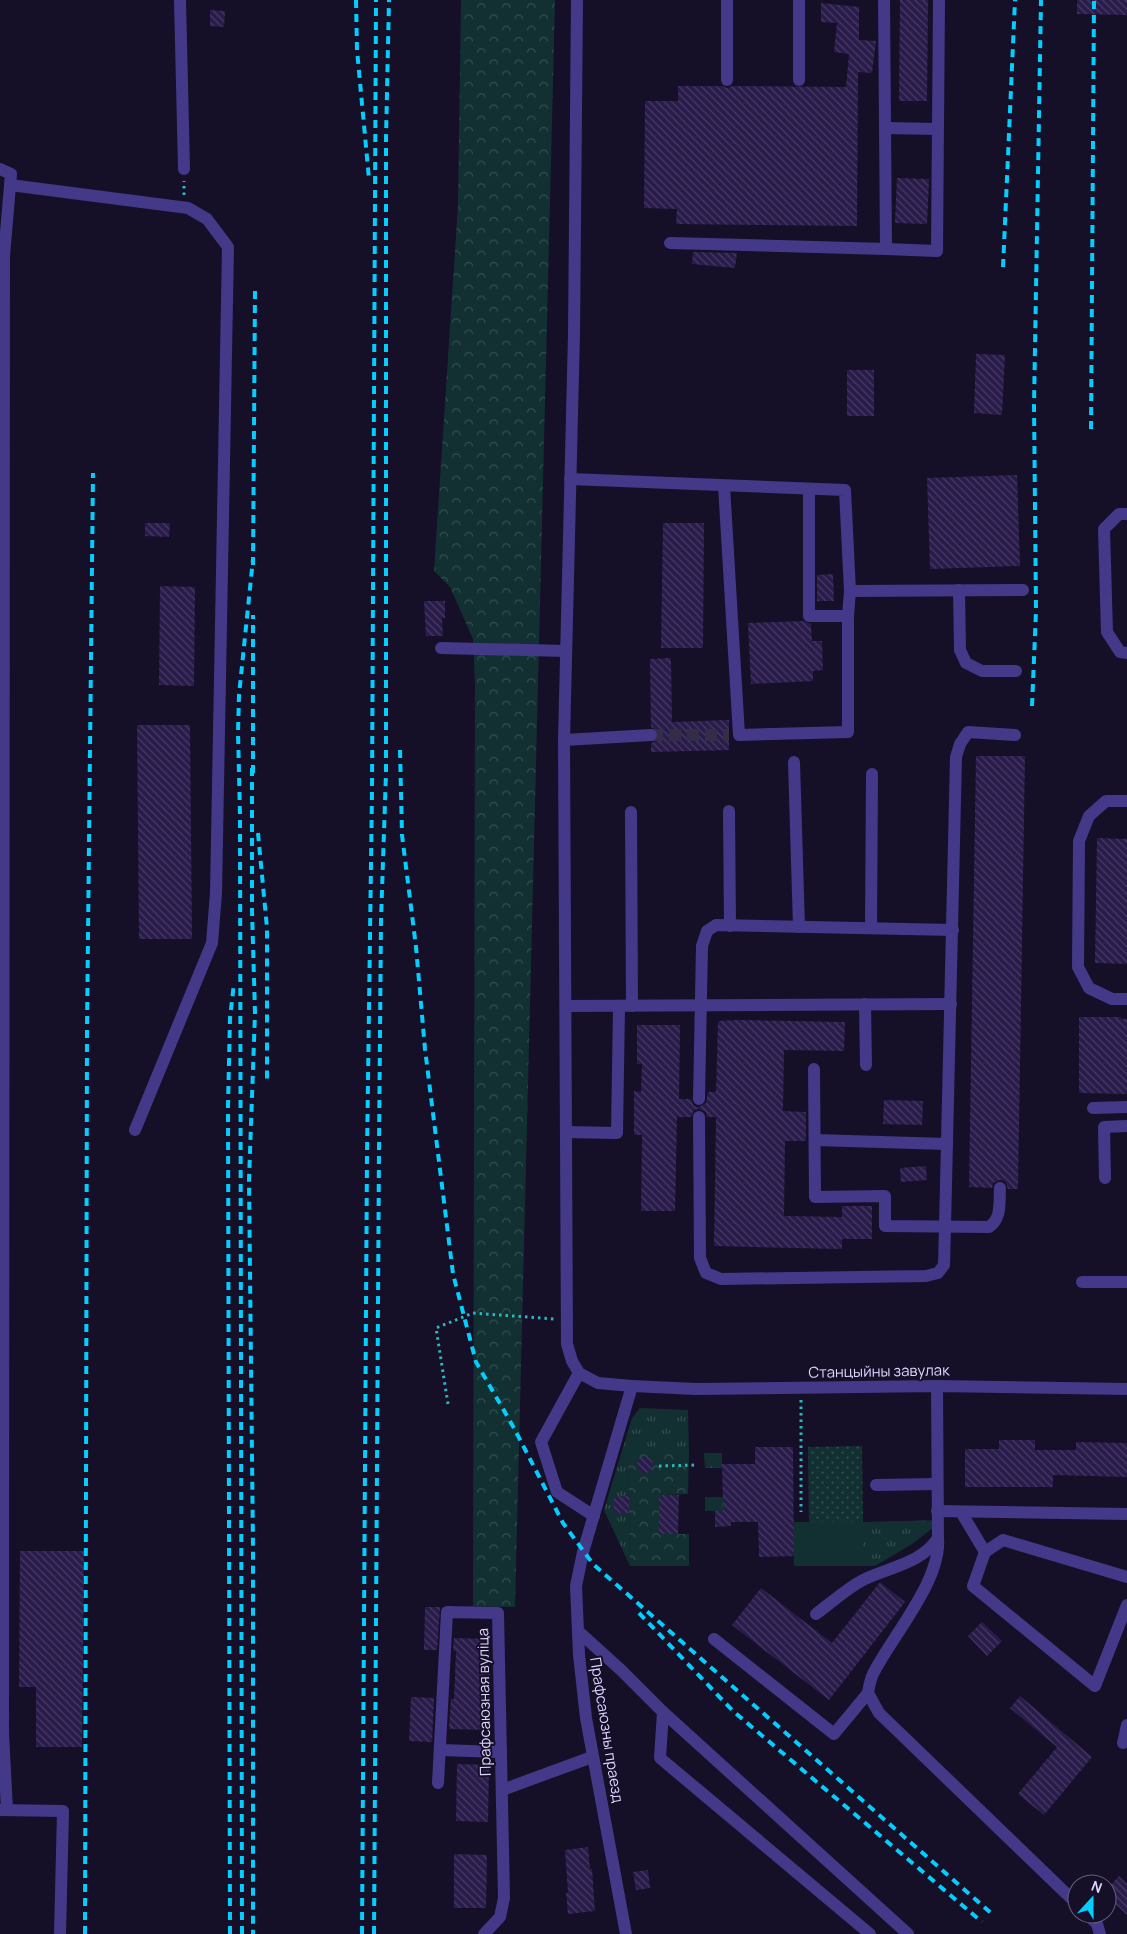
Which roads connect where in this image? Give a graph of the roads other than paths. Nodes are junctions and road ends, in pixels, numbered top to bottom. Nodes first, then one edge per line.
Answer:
1 (180, 0) edge
2 (577, 0) edge
3 (727, 0) edge
4 (800, 0) edge
5 (884, 0) edge
6 (939, 0) edge
7 (727, 80) dead end
8 (799, 80) dead end
9 (886, 128) junction
10 (938, 129) junction
11 (0, 169) edge
12 (184, 169) road end
13 (5, 187) edge
14 (670, 243) dead end
15 (886, 249) junction
16 (2, 253) edge
17 (570, 479) junction
18 (724, 486) junction
19 (809, 489) junction
20 (1127, 514) edge
21 (959, 590) junction
22 (1023, 590) dead end
23 (850, 591) junction
24 (848, 616) junction
25 (440, 648) dead end
26 (566, 651) junction
27 (1127, 653) edge
28 (1016, 670) dead end
29 (651, 735) tunnel mouth
30 (1015, 736) dead end
31 (564, 740) junction
32 (794, 762) dead end
33 (872, 774) dead end
34 (1127, 801) edge
35 (729, 811) dead end
36 (631, 812) dead end
37 (730, 926) junction
38 (799, 927) junction
39 (871, 928) junction
40 (952, 930) junction
41 (1127, 999) edge
42 (865, 1004) junction
43 (951, 1004) junction
44 (566, 1006) junction
45 (626, 1006) junction
46 (700, 1006) junction
47 (866, 1065) dead end
48 (814, 1069) dead end
49 (699, 1099) dead end
50 (1127, 1107) edge
51 (1093, 1108) dead end
52 (699, 1117) dead end
53 (1127, 1126) edge
54 (135, 1130) dead end
55 (566, 1132) junction
56 (815, 1140) junction
57 (947, 1144) junction
58 (1105, 1178) dead end
59 (1000, 1188) dead end
60 (946, 1227) junction
61 (1082, 1282) dead end
62 (1127, 1282) edge
63 (580, 1373) junction
64 (632, 1386) junction
65 (937, 1386) junction
66 (1127, 1388) edge
67 (937, 1484) junction
68 (876, 1485) dead end
69 (937, 1511) junction
70 (961, 1512) junction
71 (1127, 1514) edge
72 (594, 1516) junction
73 (938, 1538) junction
74 (985, 1552) junction
75 (1127, 1577) edge
76 (1127, 1605) edge
77 (816, 1614) dead end
78 (578, 1631) junction
79 (714, 1639) dead end
80 (868, 1693) junction
81 (663, 1712) junction
82 (1127, 1725) edge
83 (1123, 1743) dead end
84 (440, 1750) junction
85 (501, 1752) junction
86 (592, 1757) junction
87 (438, 1782) dead end
88 (502, 1790) junction
89 (4, 1810) edge
90 (1067, 1894) edge
91 (60, 1934) edge
92 (484, 1934) edge
93 (626, 1934) edge
94 (870, 1934) edge
95 (908, 1934) edge

1 - 12 street
2 - 17 street
3 - 7 street
4 - 8 street
5 - 9 street
6 - 10 street
9 - 10 street
9 - 15 street
10 - 15 street
11 - 13 street
13 - 16 street
13 - 54 street
14 - 15 street
16 - 89 street
17 - 18 street
17 - 26 street
18 - 19 street
18 - 24 street
19 - 23 street
19 - 24 street
20 - 27 street
21 - 22 street
21 - 23 street
21 - 28 street
23 - 24 street
25 - 26 street
26 - 31 street
29 - 31 street
30 - 40 street
31 - 44 street
32 - 38 street
33 - 39 street
34 - 41 street
35 - 37 street
36 - 45 street
37 - 38 street
37 - 46 street
38 - 39 street
39 - 40 street
40 - 43 street
42 - 43 street
42 - 46 street
42 - 47 street
43 - 57 street
44 - 45 street
44 - 55 street
45 - 46 street
45 - 55 street
46 - 49 street
48 - 56 street
50 - 51 street
52 - 60 street
53 - 58 street
55 - 63 street
56 - 57 street
56 - 60 street
57 - 60 street
59 - 60 street
61 - 62 street
63 - 64 street, Станцыйны завулак
63 - 72 street
64 - 65 street, Станцыйны завулак
64 - 72 street, Прафсаюзны праезд
65 - 66 street, Станцыйны завулак
65 - 67 street
67 - 68 street
67 - 69 street
69 - 70 street
69 - 73 street
70 - 71 street
70 - 74 street
72 - 78 street, Прафсаюзны праезд
73 - 77 street
73 - 80 street
74 - 75 street
74 - 76 street
78 - 81 street
78 - 86 street, Прафсаюзны праезд
79 - 80 street
80 - 90 street
81 - 94 street
81 - 95 street
82 - 83 street
84 - 85 street
84 - 85 street, Прафсаюзная вуліца
84 - 87 street
85 - 88 street, Прафсаюзная вуліца
86 - 88 street, Прафсаюзная вуліца
86 - 93 street, Прафсаюзны праезд
88 - 92 street, Прафсаюзная вуліца
89 - 91 street

